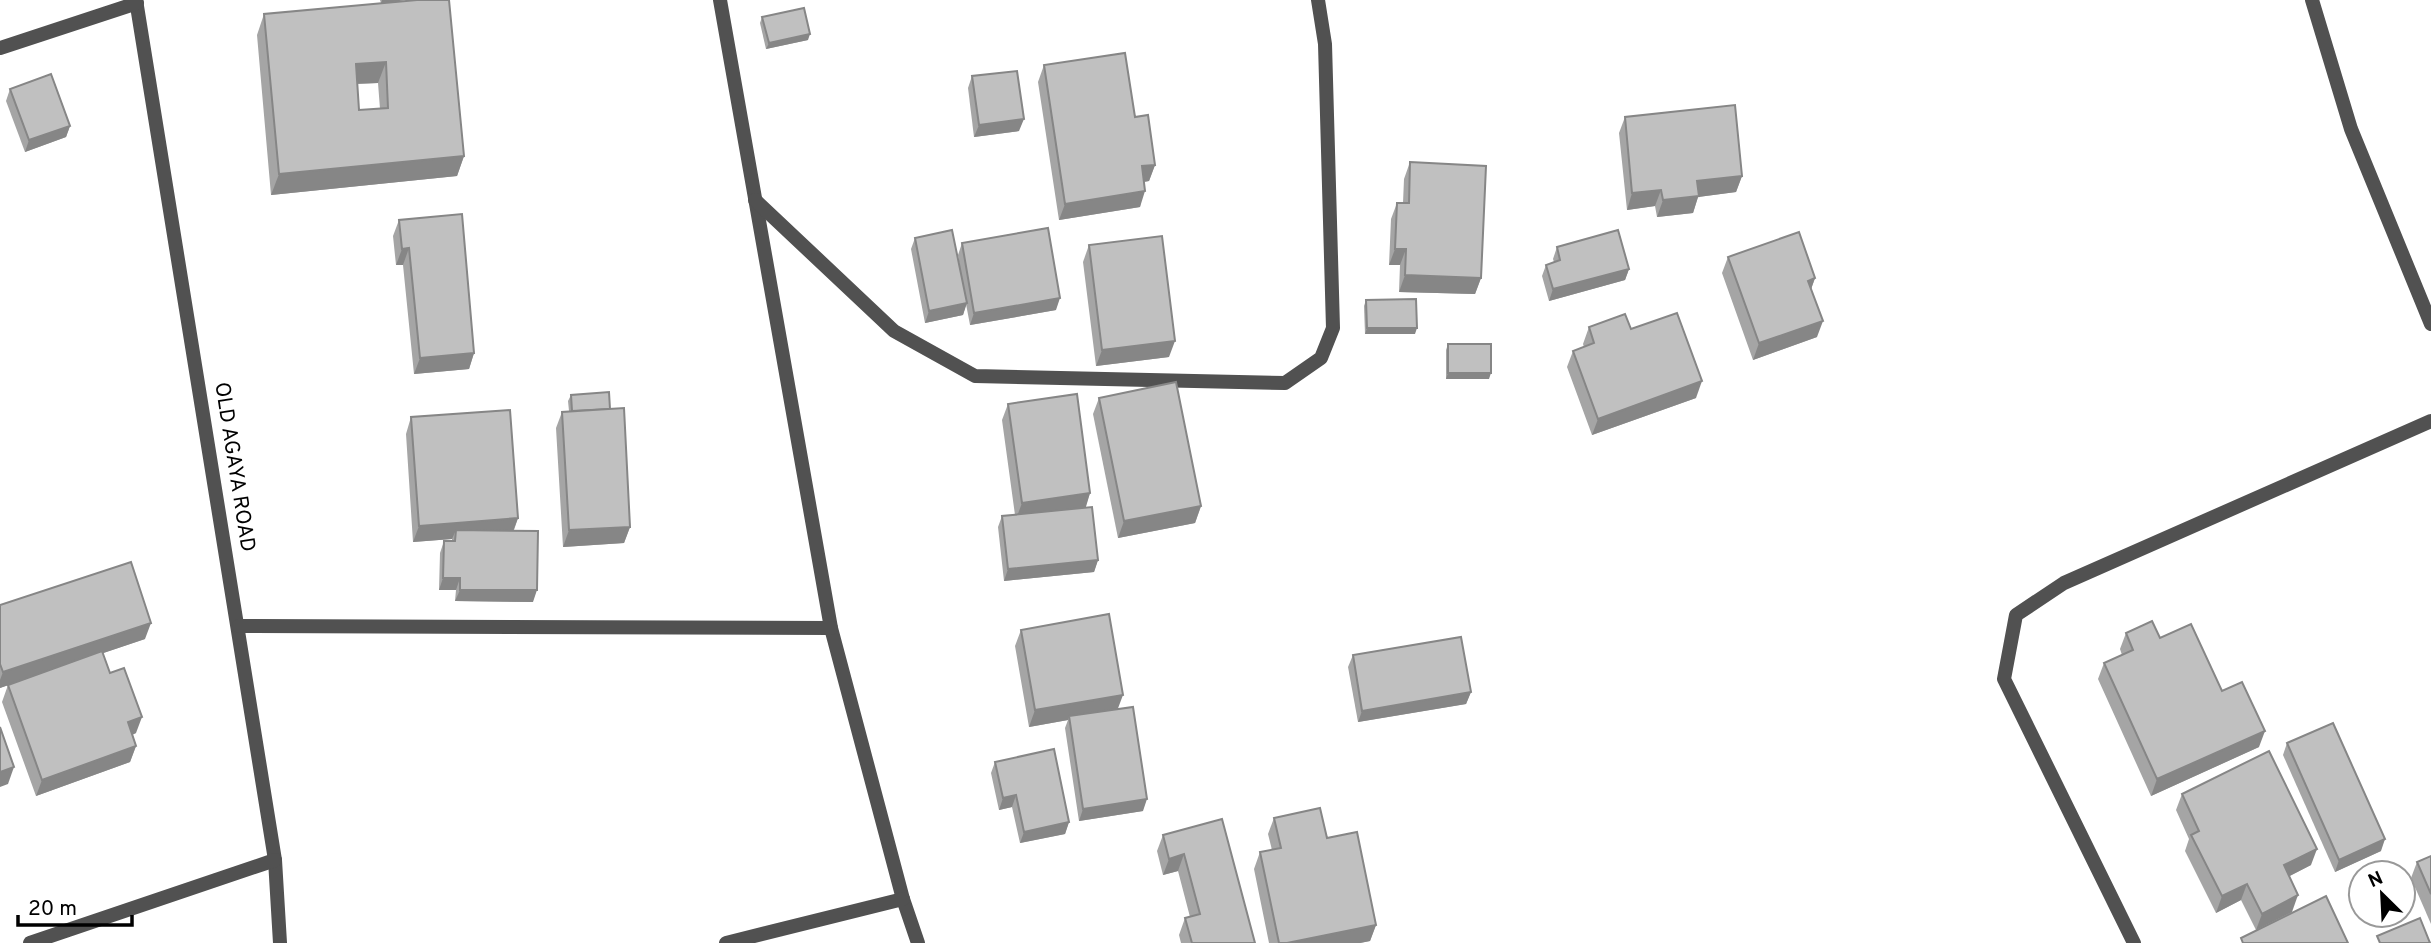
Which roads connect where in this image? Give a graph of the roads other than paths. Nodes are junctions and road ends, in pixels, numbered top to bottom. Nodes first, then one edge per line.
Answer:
1 (720, 0) edge
2 (1318, 0) edge
3 (2312, 0) edge
4 (136, 2) edge
5 (0, 48) edge
6 (755, 200) junction
7 (2431, 324) edge
8 (2431, 421) edge
9 (239, 626) junction
10 (831, 628) junction
11 (275, 860) junction
12 (902, 899) junction
13 (30, 943) edge
14 (280, 943) edge
15 (726, 943) edge
16 (918, 943) edge
17 (2134, 943) edge

1 - 6 street
2 - 6 street
3 - 7 street
4 - 5 street
4 - 9 street, OLD AGAYA ROAD
6 - 10 street
8 - 17 street
9 - 10 street
9 - 11 street, OLD AGAYA ROAD
10 - 12 street
11 - 13 street
11 - 14 street, OLD AGAYA ROAD
12 - 15 street
12 - 16 street

